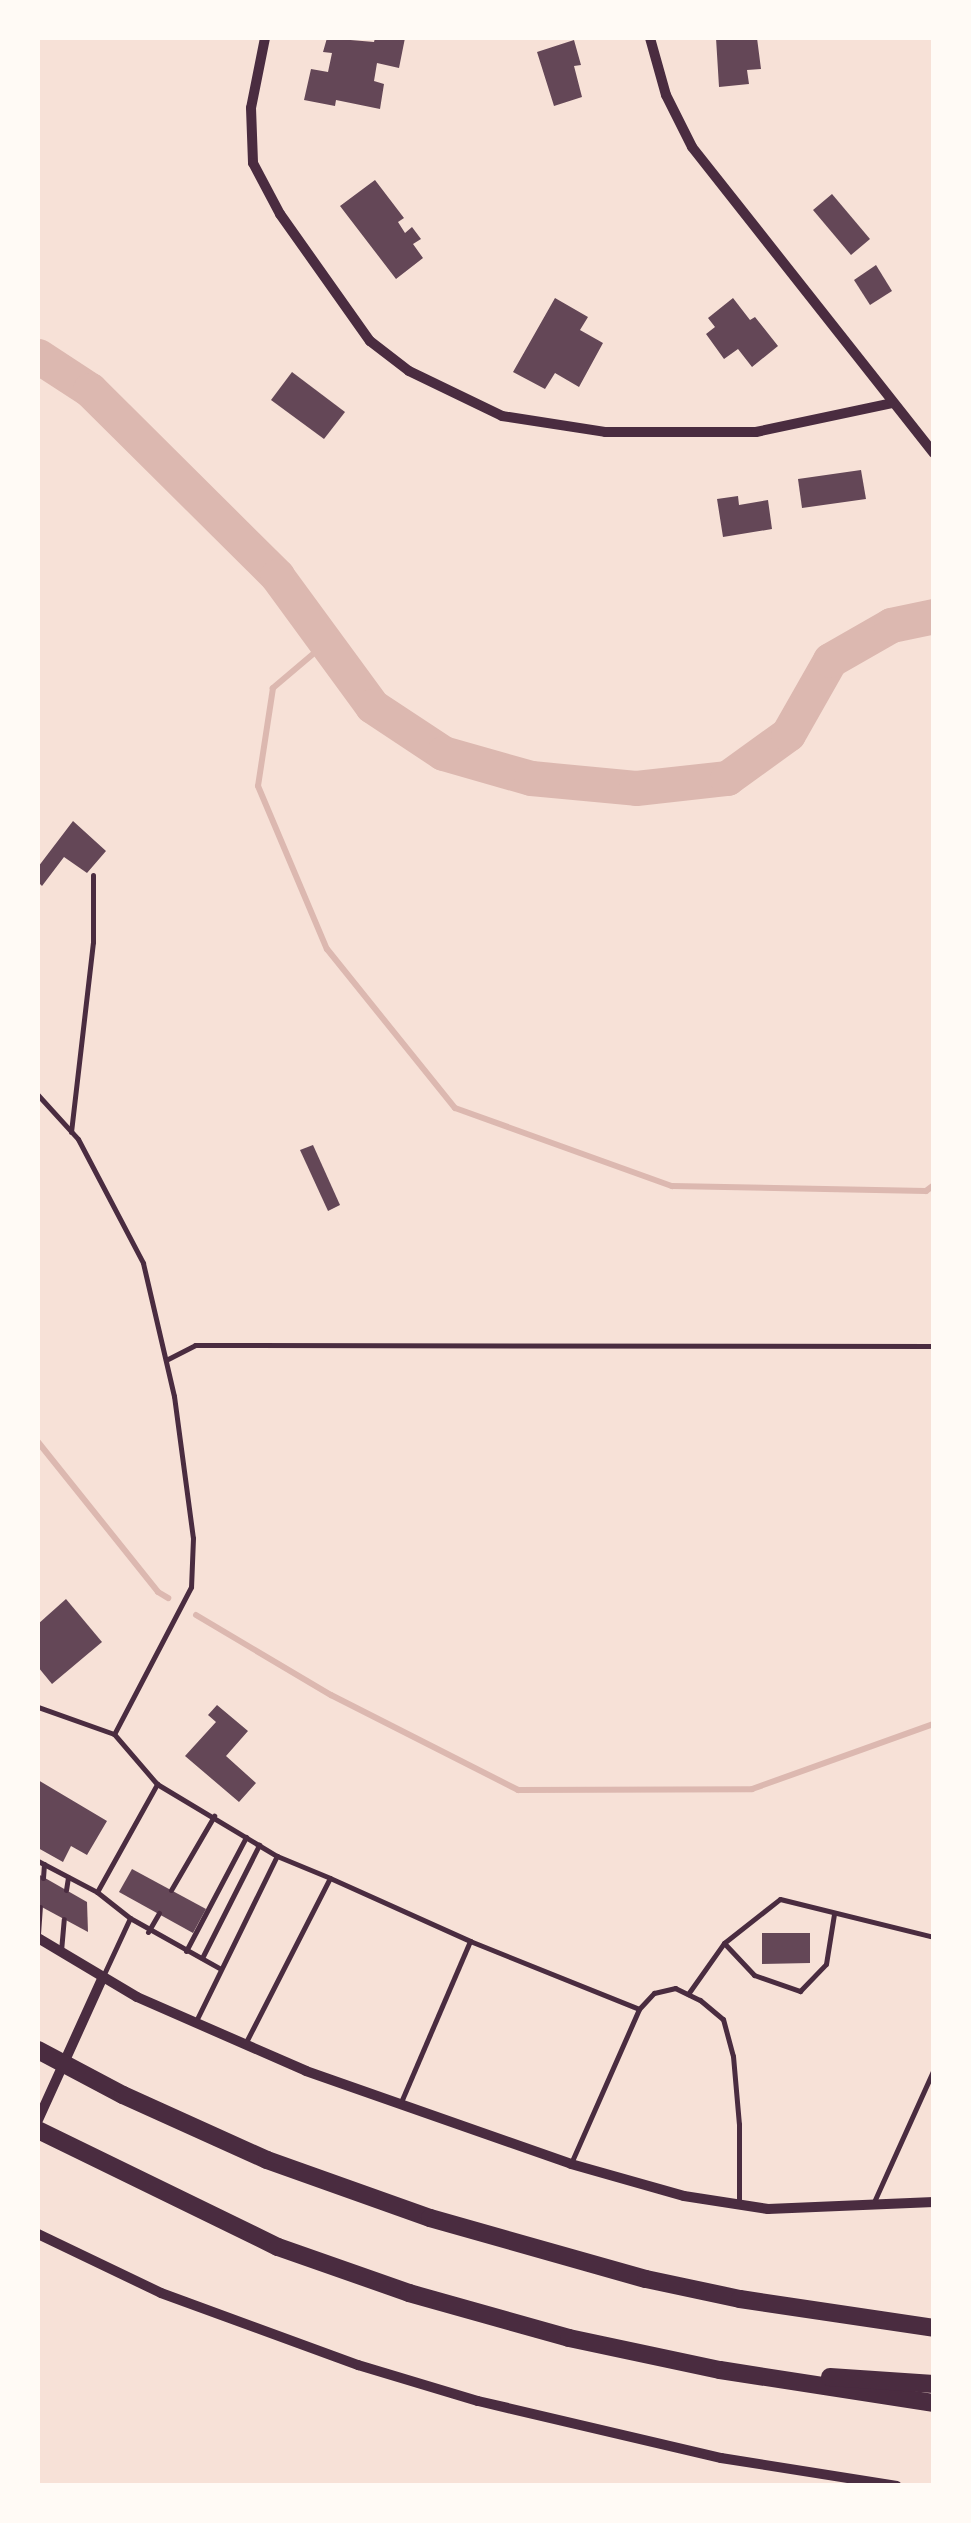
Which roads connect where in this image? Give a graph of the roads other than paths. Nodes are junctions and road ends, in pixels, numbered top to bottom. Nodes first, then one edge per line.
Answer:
1 (265, 38) edge
2 (650, 38) edge
3 (892, 403) junction
4 (934, 454) edge
5 (93, 875) dead end
6 (38, 1096) edge
7 (71, 1132) junction
8 (934, 1346) edge
9 (166, 1360) junction
10 (38, 1708) edge
11 (114, 1734) junction
12 (157, 1784) junction
13 (214, 1816) junction
14 (246, 1837) junction
15 (259, 1844) junction
16 (277, 1856) junction
17 (41, 1863) edge
18 (68, 1877) junction
19 (43, 1878) dead end
20 (330, 1878) junction
21 (66, 1890) dead end
22 (171, 1890) dead end
23 (97, 1892) junction
24 (40, 1906) dead end
25 (158, 1913) dead end
26 (834, 1913) junction
27 (130, 1918) junction
28 (64, 1919) dead end
29 (148, 1932) junction
30 (38, 1936) edge
31 (934, 1938) edge
32 (470, 1941) junction
33 (724, 1942) junction
34 (186, 1950) junction
35 (61, 1952) junction
36 (202, 1958) junction
37 (222, 1969) junction
38 (103, 1977) junction
39 (688, 1994) junction
40 (639, 2009) junction
41 (195, 2023) junction
42 (245, 2044) junction
43 (38, 2050) edge
44 (65, 2064) junction
45 (934, 2069) edge
46 (931, 2080) edge
47 (400, 2104) junction
48 (38, 2120) edge
49 (38, 2130) edge
50 (571, 2164) junction
51 (934, 2202) edge
52 (739, 2205) junction
53 (872, 2207) junction
54 (38, 2234) edge
55 (934, 2328) edge
56 (720, 2370) junction
57 (934, 2384) edge
58 (934, 2403) edge
59 (898, 2486) edge

1 - 3 street
2 - 3 street
3 - 4 street
5 - 7 lane
6 - 7 lane
7 - 9 lane
8 - 9 lane
9 - 11 lane
10 - 11 lane
11 - 12 lane
12 - 13 lane
12 - 23 lane
13 - 14 lane
13 - 22 lane
14 - 15 lane
14 - 34 lane
15 - 16 lane
15 - 36 lane
16 - 20 lane
16 - 37 lane
17 - 18 lane
17 - 19 lane
18 - 21 lane
18 - 23 lane
20 - 32 lane
20 - 42 lane
23 - 27 lane
24 - 30 lane
25 - 29 lane
26 - 31 lane
26 - 33 lane
26 - 33 lane
27 - 29 lane
27 - 38 lane
28 - 35 lane
29 - 34 lane
30 - 35 street
32 - 40 lane
32 - 47 lane
33 - 39 lane
34 - 36 lane
35 - 38 street
36 - 37 lane
37 - 41 lane
38 - 41 street
38 - 44 street
39 - 40 lane
39 - 52 lane
40 - 50 lane
41 - 42 street
42 - 47 street
43 - 44 highway
44 - 48 street
44 - 55 highway
45 - 46 lane
46 - 53 lane
47 - 50 street
49 - 56 highway
50 - 52 street
51 - 53 street
52 - 53 street
54 - 59 street
56 - 57 highway
56 - 58 highway

